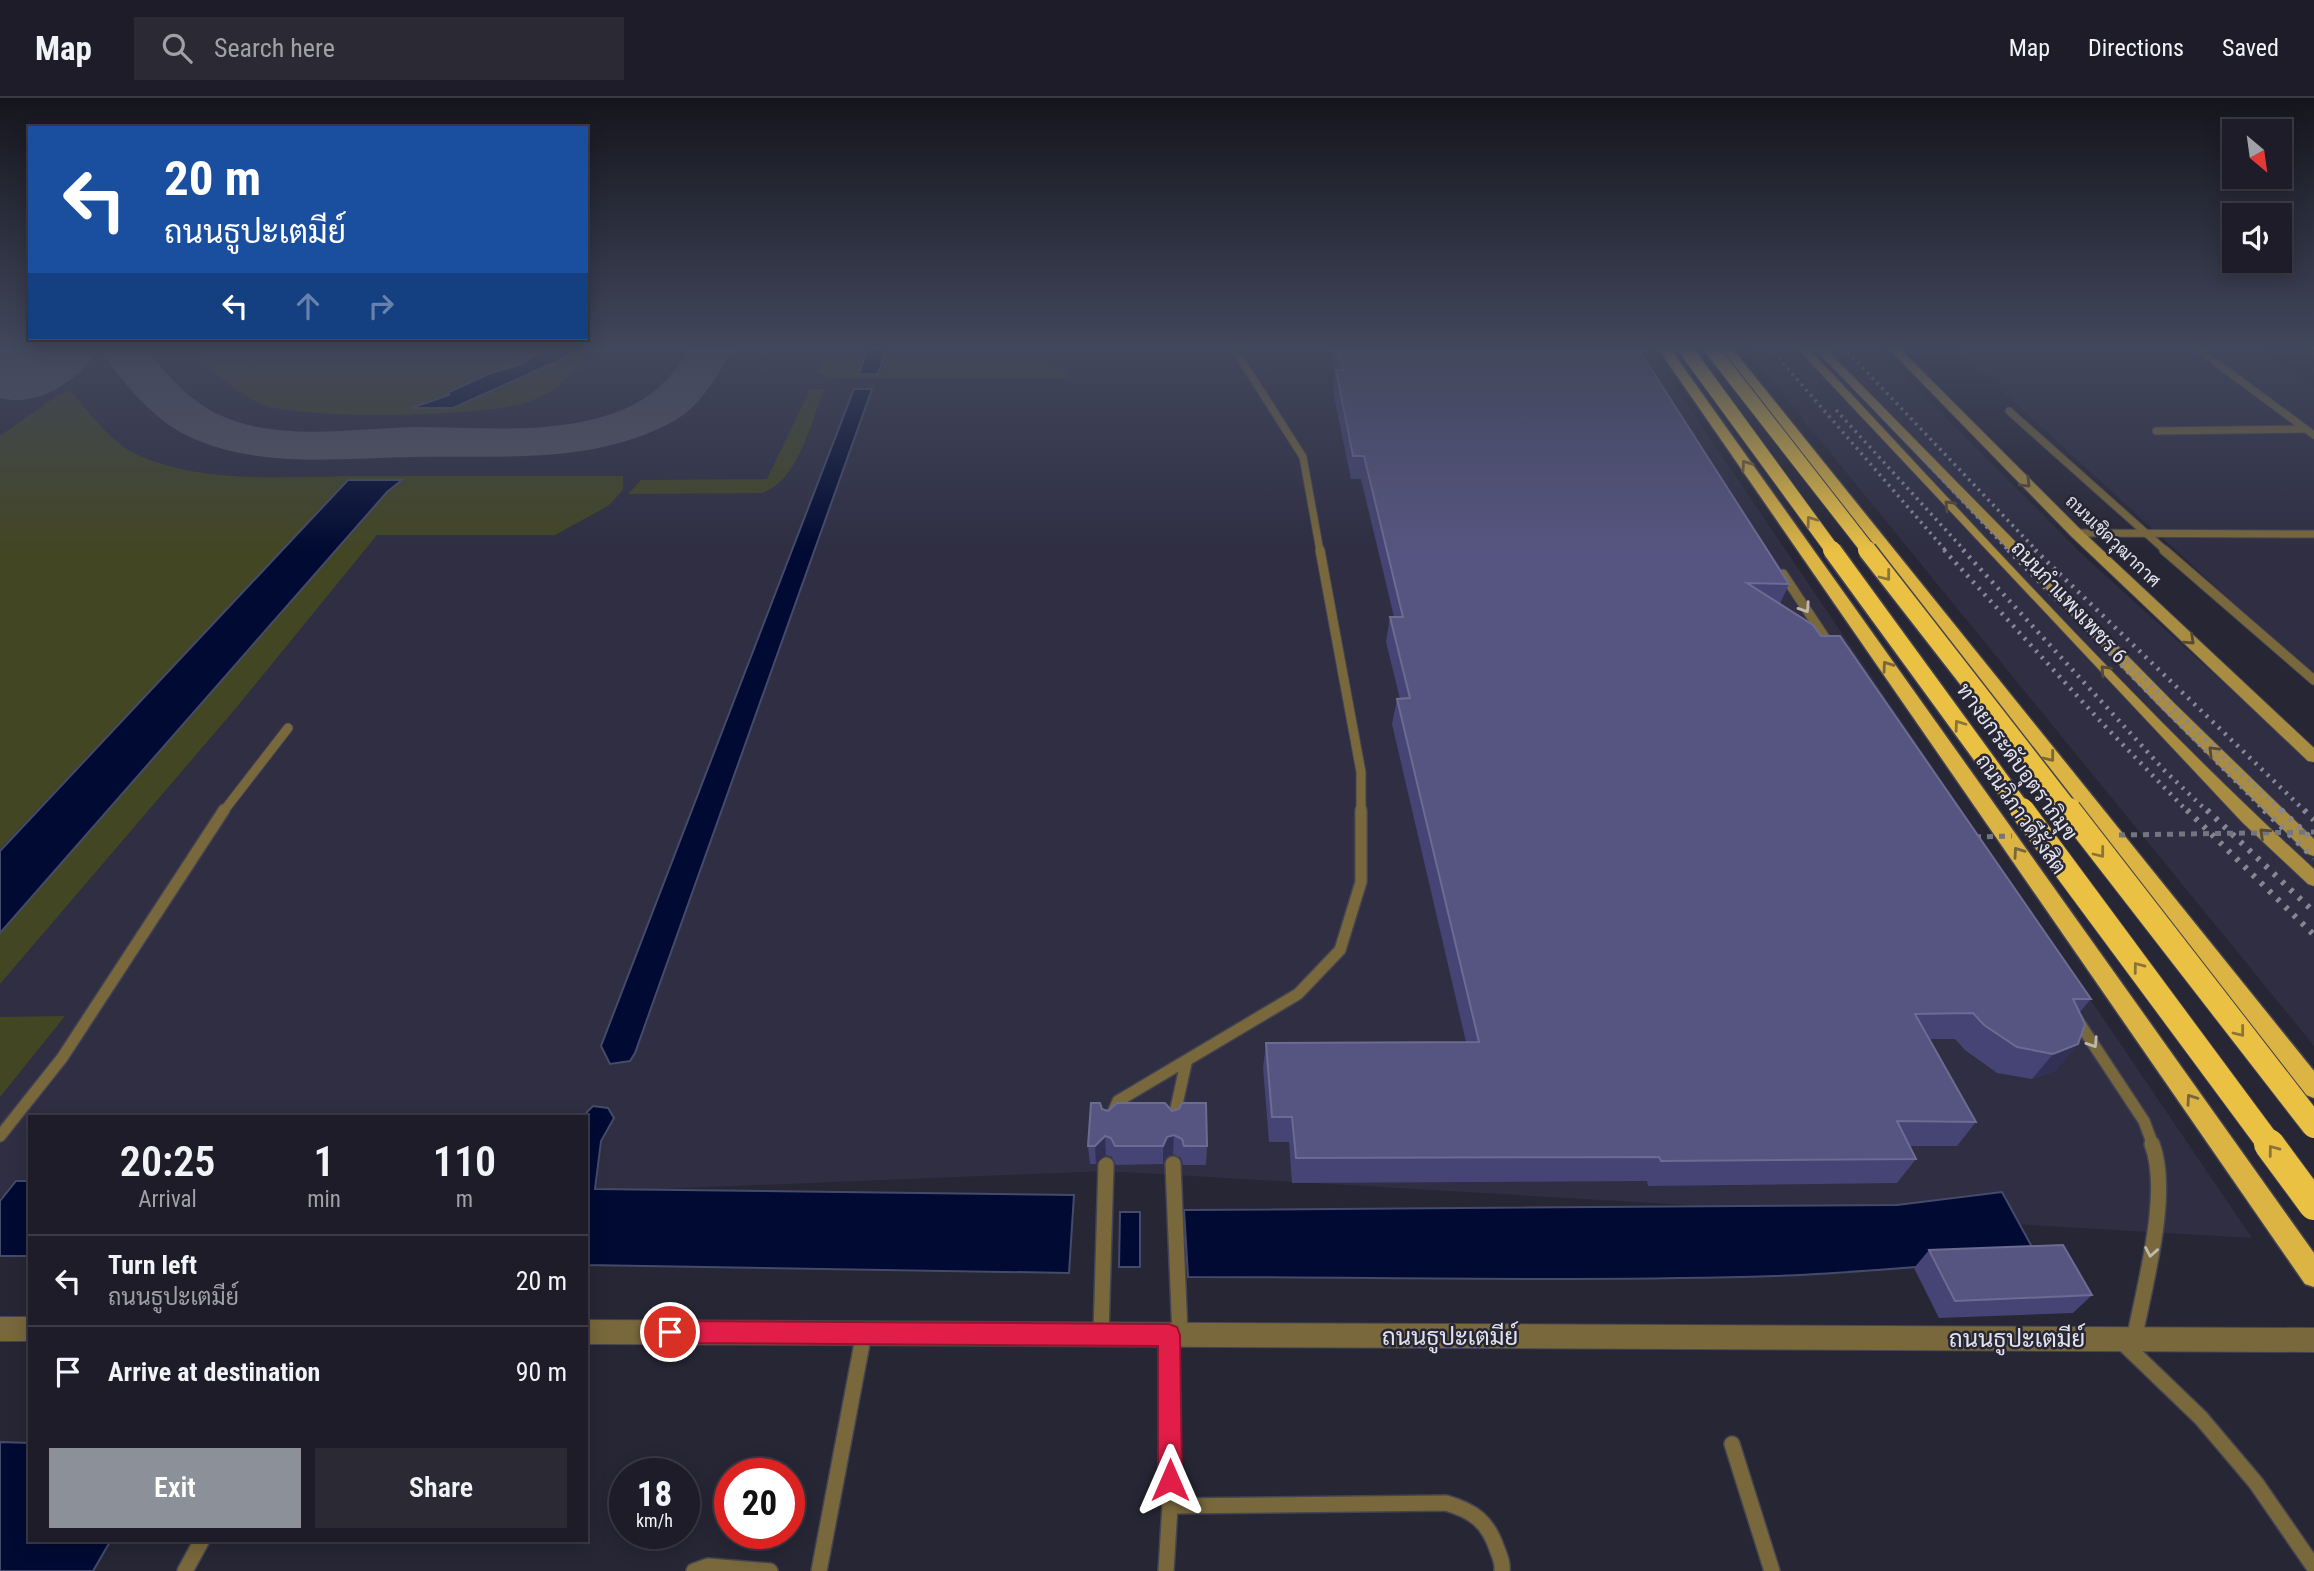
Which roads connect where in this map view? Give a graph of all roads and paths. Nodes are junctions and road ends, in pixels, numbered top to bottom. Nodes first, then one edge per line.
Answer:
1 (1279, 416) edge
2 (1711, 416) edge
3 (1734, 416) edge
4 (1763, 416) edge
5 (1780, 416) edge
6 (1866, 416) edge
7 (1885, 416) edge
8 (1960, 416) edge
9 (2014, 416) edge
10 (2287, 416) edge
11 (2305, 429) junction
12 (2156, 430) dead end
13 (2314, 435) edge
14 (2076, 533) junction
15 (2314, 534) edge
16 (2150, 535) junction
17 (1777, 566) edge
18 (1839, 659) edge
19 (2314, 670) edge
20 (2302, 671) junction
21 (2314, 680) edge
22 (288, 727) dead end
23 (2314, 757) edge
24 (2314, 832) edge
25 (2106, 835) dead end
26 (2014, 836) dead end
27 (1975, 837) edge
28 (2314, 850) edge
29 (2314, 879) edge
30 (2068, 1005) edge
31 (1186, 1063) junction
32 (2314, 1088) edge
33 (1110, 1122) edge
34 (1173, 1122) edge
35 (2314, 1126) edge
36 (0, 1136) edge
37 (1173, 1164) dead end
38 (1106, 1165) dead end
39 (2314, 1205) edge
40 (2314, 1275) edge
41 (0, 1329) edge
42 (28, 1329) edge
43 (588, 1332) edge
44 (864, 1333) junction
45 (1101, 1335) junction
46 (1175, 1335) junction
47 (2127, 1340) junction
48 (2314, 1340) edge
49 (1732, 1444) dead end
50 (1170, 1506) junction
51 (201, 1542) edge
52 (2314, 1567) edge
53 (185, 1571) edge
54 (694, 1571) edge
55 (770, 1571) edge
56 (819, 1571) edge
57 (1166, 1571) edge
58 (1502, 1571) edge
59 (1772, 1571) edge

1 - 31 lane
40 -> 2 highway, ถนนวิภาวดีรังสิต
39 -> 3 highway, ทางยกระดับอุตราภิมุข, bridge
4 -> 35 highway, ทางยกระดับอุตราภิมุข, bridge
5 -> 32 highway
29 -> 6 main road, ถนนกำแพงเพชร 6
28 -> 7 main road, ถนนกำแพงเพชร 6
8 -> 14 main road, ถนนเชิดวุฒากาศ
9 - 16 lane
10 - 11 lane
11 - 12 lane
11 - 13 lane
14 - 16 lane
14 -> 23 main road, ถนนเชิดวุฒากาศ
15 - 16 lane
16 - 20 lane
17 -> 18 lane
19 - 20 lane
20 - 21 lane
22 - 36 lane
24 - 25 path, bridge
26 - 27 path, bridge
30 -> 47 lane
31 - 33 lane
31 - 34 lane
37 - 46 lane
38 - 45 lane
41 - 42 street
43 - 44 street, ถนนธูปะเตมีย์
44 - 45 street, ถนนธูปะเตมีย์
44 - 56 lane
45 - 46 street, ถนนธูปะเตมีย์
46 - 47 street, ถนนธูปะเตมีย์
46 - 50 lane
47 - 48 street, ถนนธูปะเตมีย์
47 - 52 lane
49 - 59 lane
50 - 57 lane
50 - 58 lane
51 - 53 lane
54 - 55 lane

